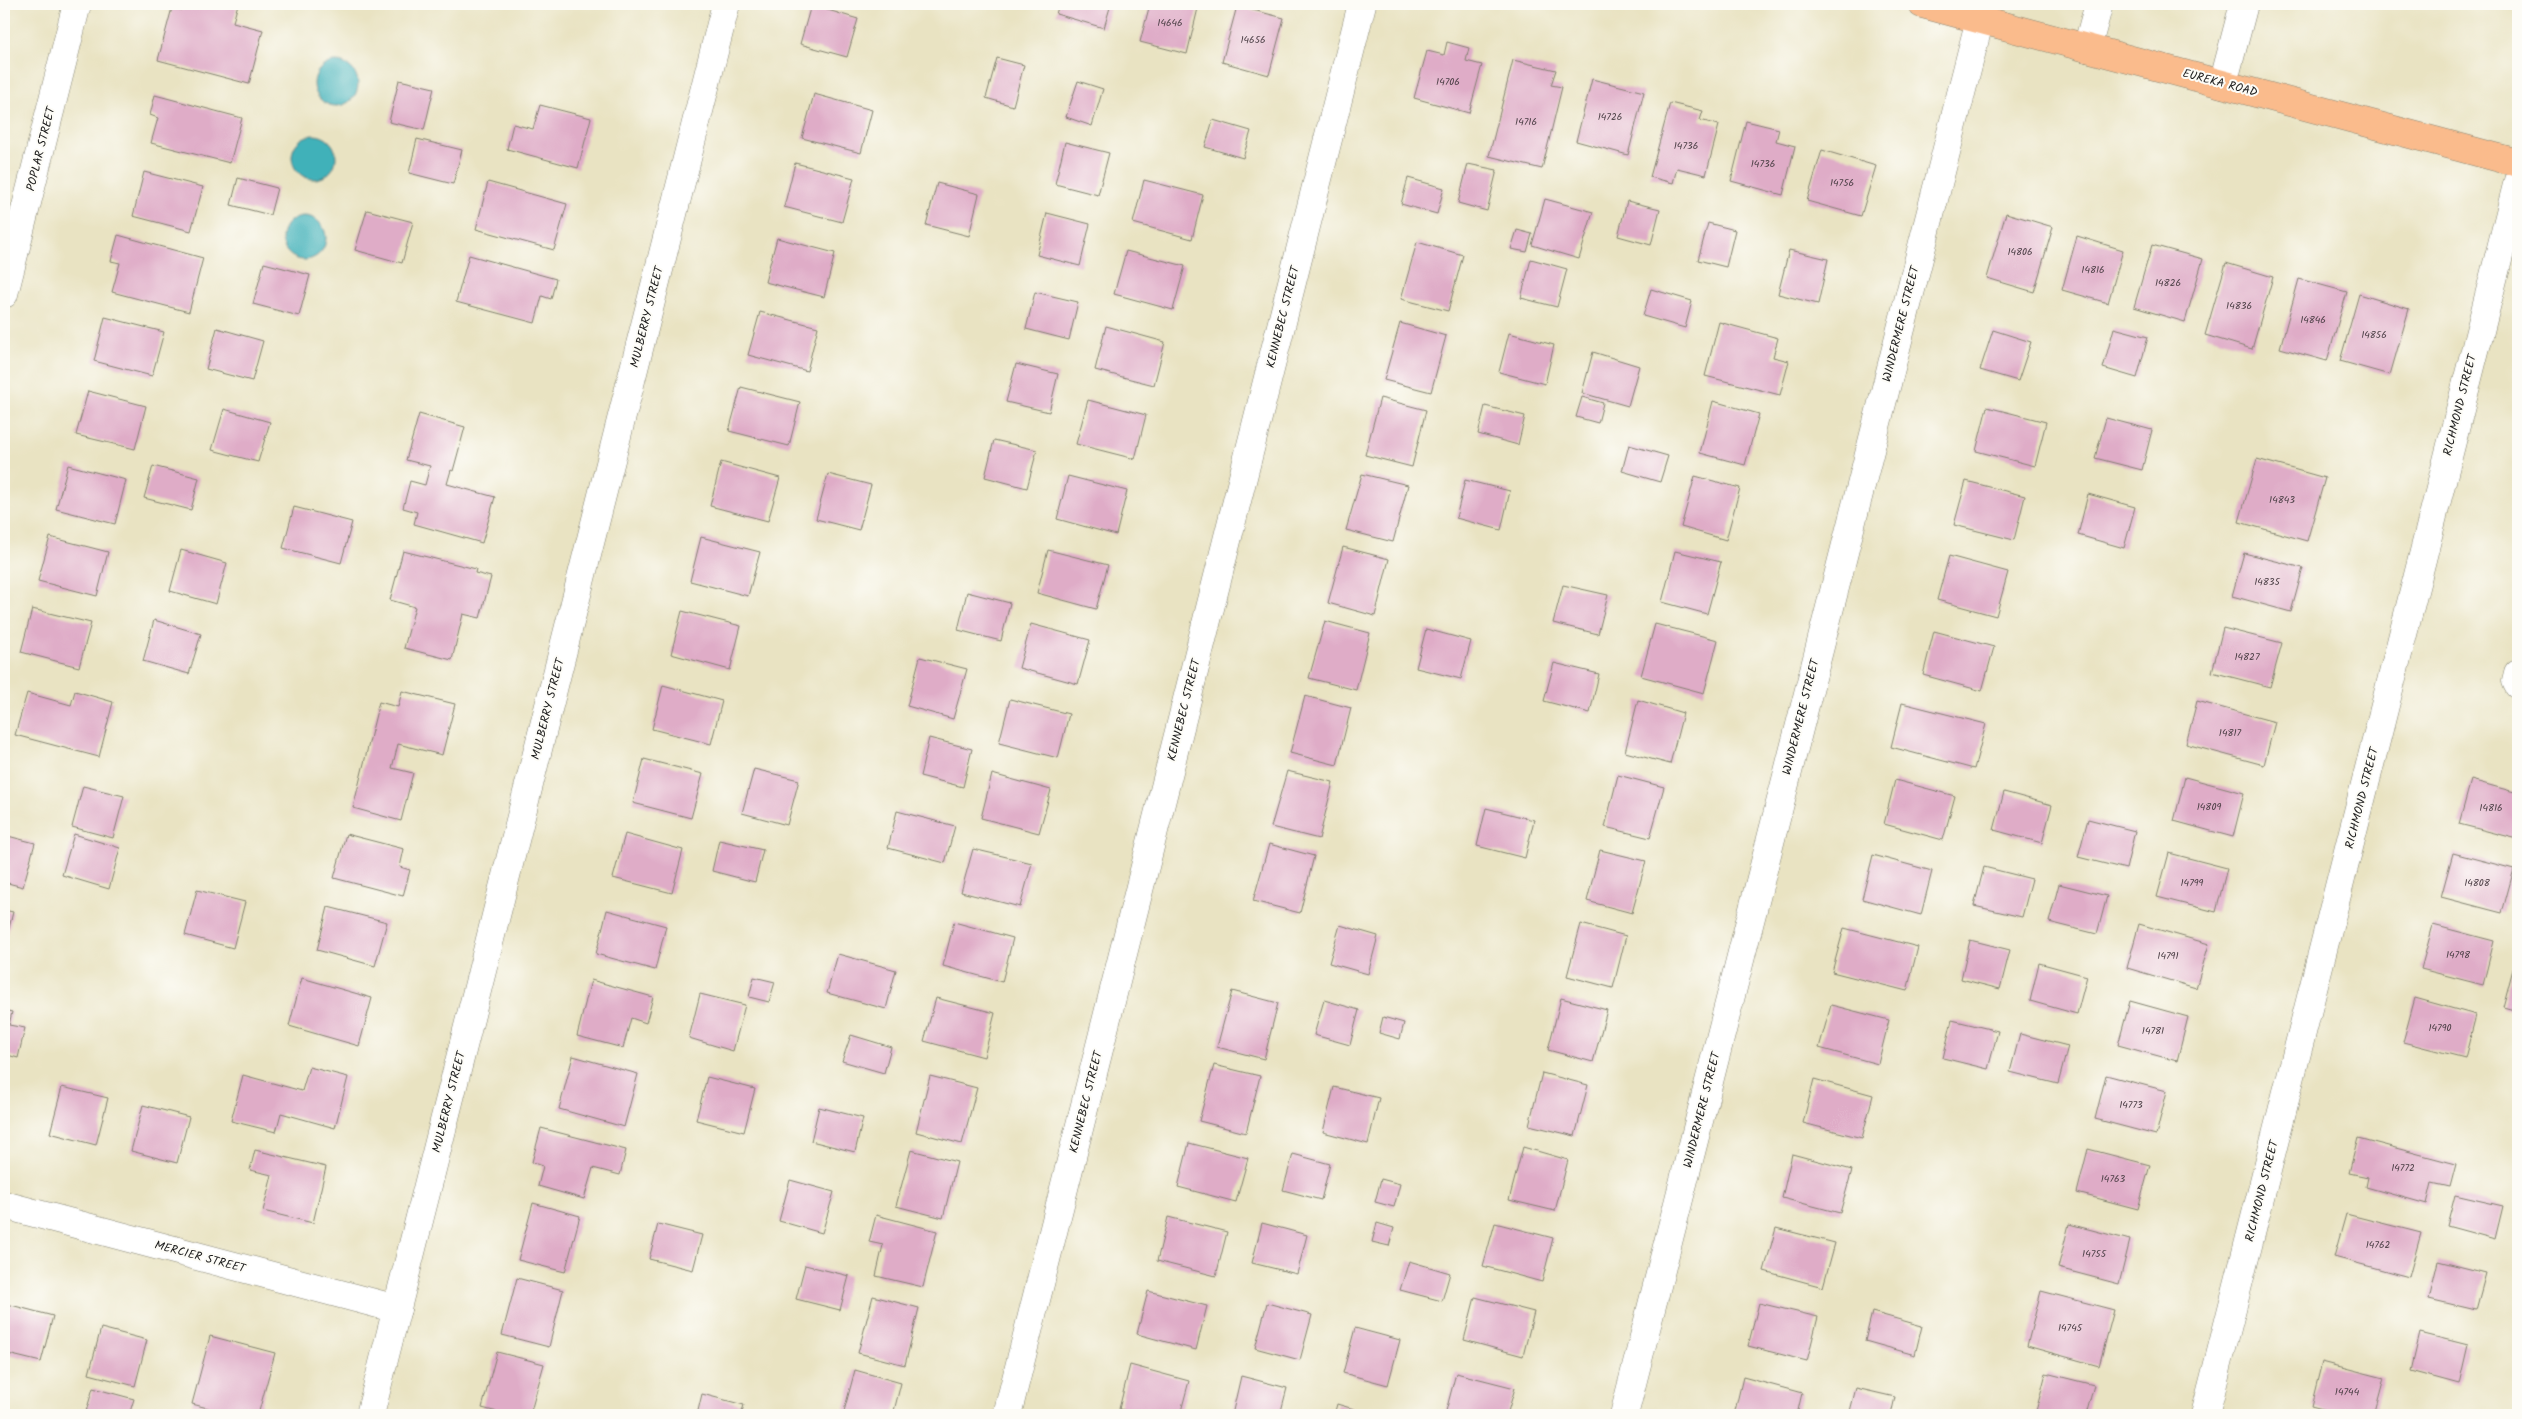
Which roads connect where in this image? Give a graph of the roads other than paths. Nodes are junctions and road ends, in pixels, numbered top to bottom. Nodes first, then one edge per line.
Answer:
1 (77, 4) edge
2 (726, 4) edge
3 (1362, 4) edge
4 (1922, 4) edge
5 (2099, 4) edge
6 (2244, 4) edge
7 (1966, 12) edge
8 (2088, 48) junction
9 (2223, 84) junction
10 (2518, 164) edge
11 (2518, 181) edge
12 (4, 294) edge
13 (2518, 673) edge
14 (2518, 685) edge
15 (4, 1205) edge
16 (396, 1309) junction
17 (370, 1415) edge
18 (1007, 1415) edge
19 (1624, 1415) edge
20 (2205, 1415) edge

1 - 12 street, POPLAR STREET
2 - 16 street, MULBERRY STREET
3 - 18 street, KENNEBEC STREET
4 - 7 main road, EUREKA ROAD
5 - 8 street
6 - 9 street
7 - 8 main road, EUREKA ROAD
7 - 19 street, WINDERMERE STREET
8 - 9 main road, EUREKA ROAD
9 - 10 main road, EUREKA ROAD
11 - 20 street, RICHMOND STREET
13 - 14 street
15 - 16 street, MERCIER STREET
16 - 17 street, MULBERRY STREET

